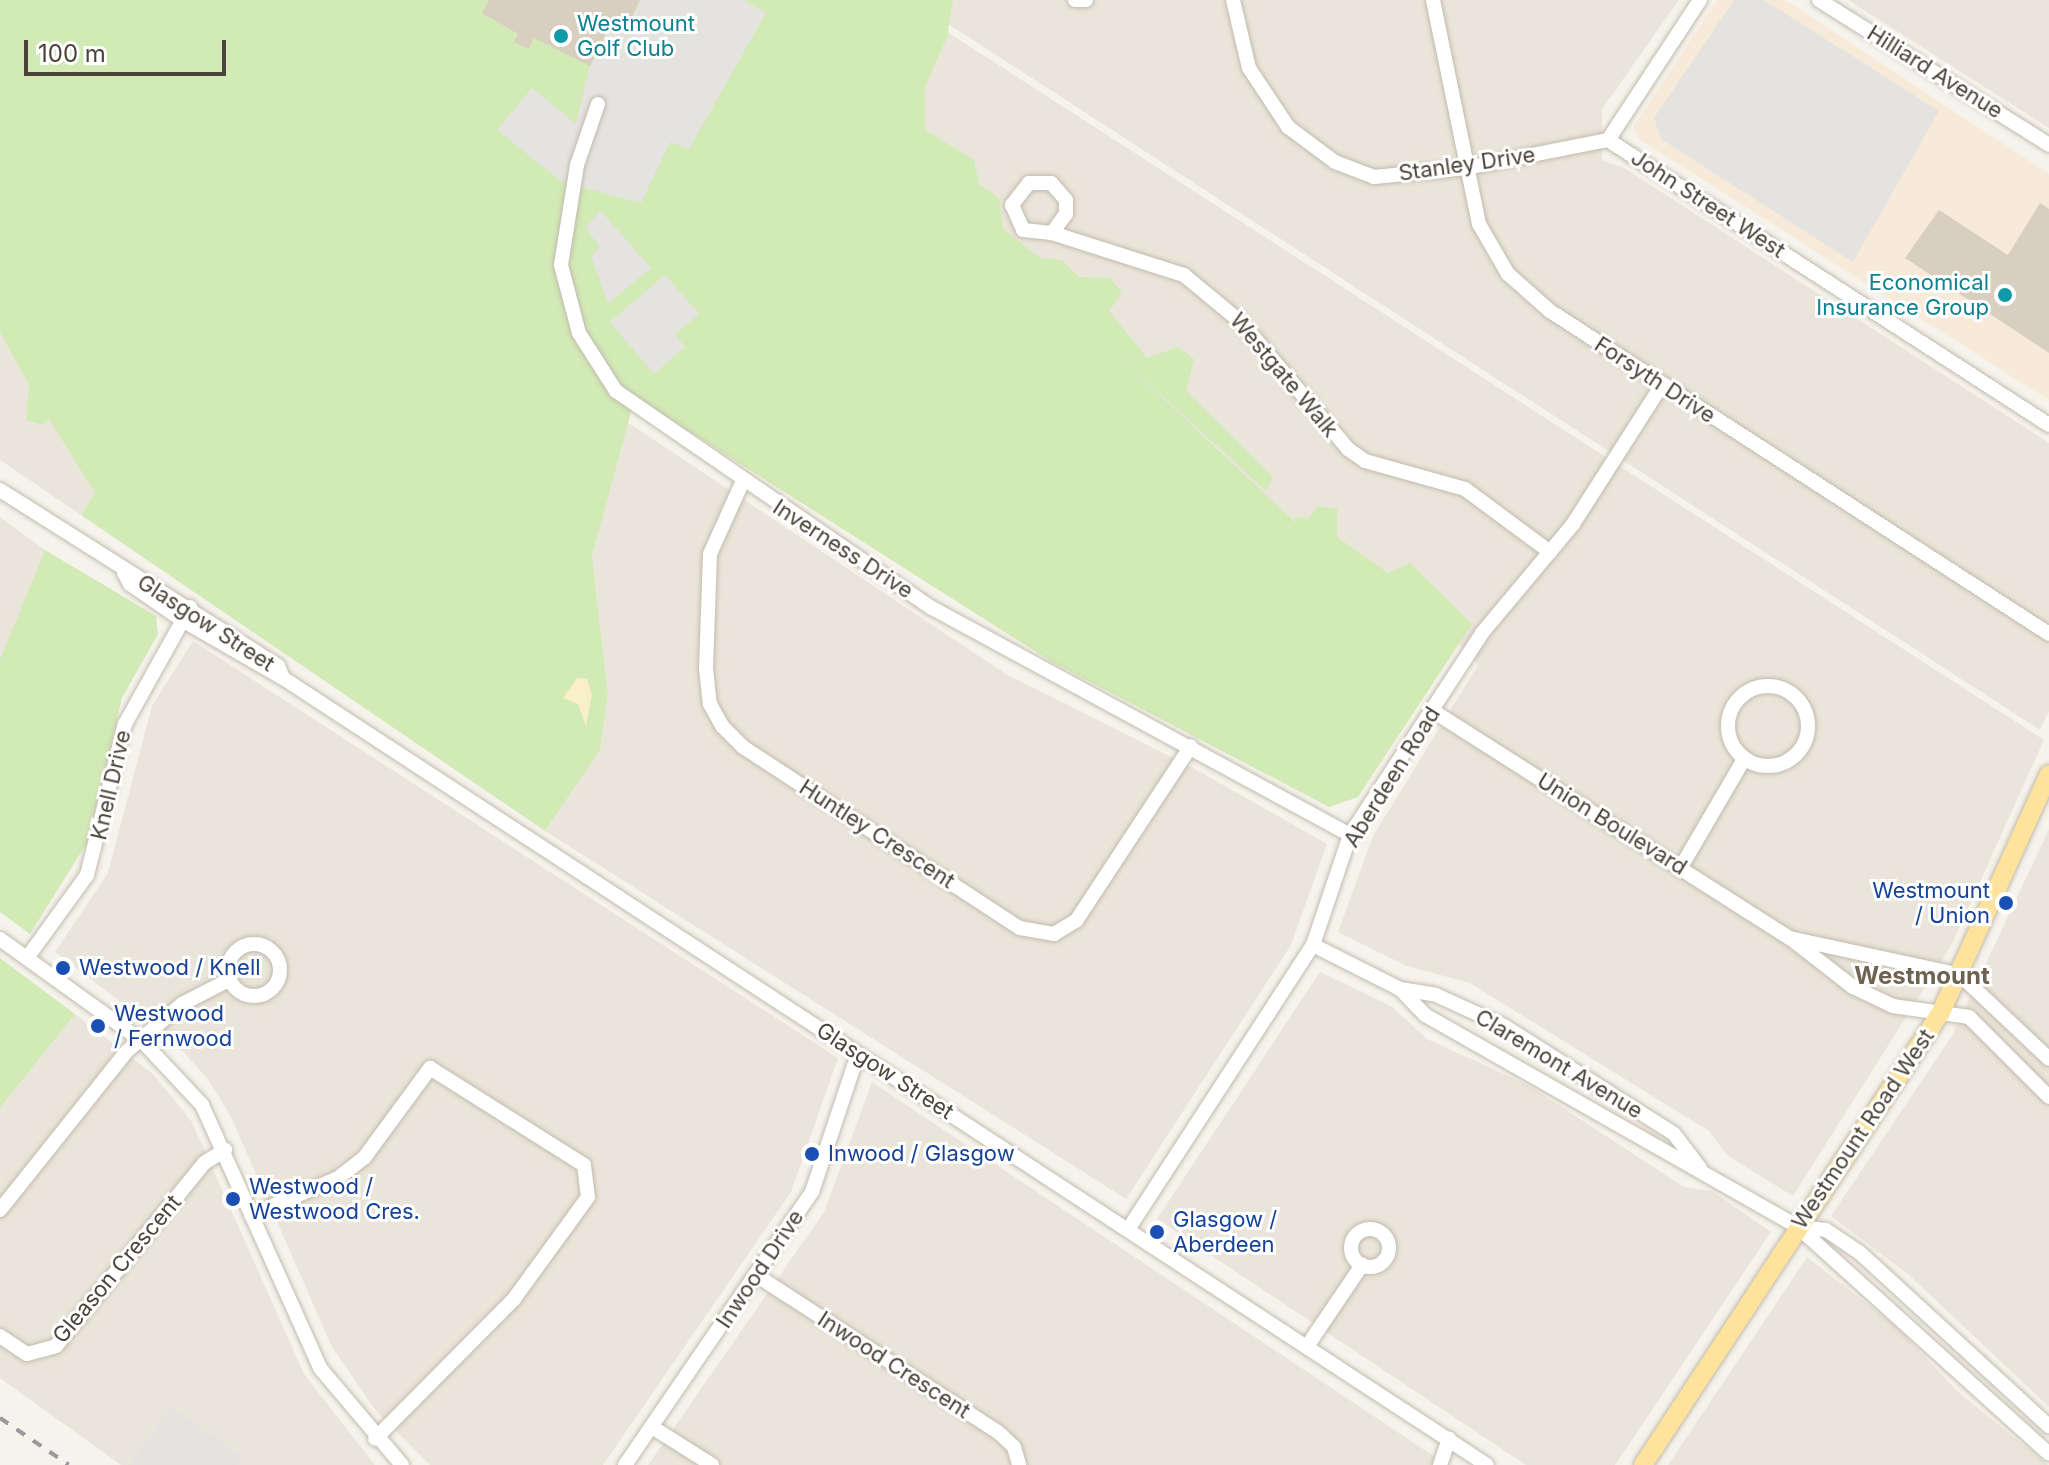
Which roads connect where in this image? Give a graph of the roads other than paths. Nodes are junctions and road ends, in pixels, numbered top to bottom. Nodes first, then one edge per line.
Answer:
1 (1075, 0) edge
2 (1086, 0) edge
3 (1233, 0) edge
4 (1433, 0) edge
5 (1700, 0) edge
6 (1819, 0) edge
7 (598, 104) dead end
8 (1608, 140) junction
9 (2049, 145) edge
10 (1466, 168) junction
11 (1052, 233) dead end
12 (1662, 385) junction
13 (2049, 425) edge
14 (742, 483) junction
15 (0, 490) edge
16 (1550, 552) junction
17 (186, 614) junction
18 (2049, 634) edge
19 (1433, 711) junction
20 (1191, 746) junction
21 (1744, 759) junction
22 (2048, 780) edge
23 (1350, 835) junction
24 (1681, 867) junction
25 (1790, 938) junction
26 (0, 939) edge
27 (1313, 945) junction
28 (27, 958) junction
29 (1960, 975) junction
30 (229, 980) dead end
31 (1400, 989) junction
32 (1941, 1012) junction
33 (142, 1041) junction
34 (858, 1054) junction
35 (2049, 1059) edge
36 (2049, 1097) edge
37 (225, 1150) junction
38 (1700, 1168) junction
39 (0, 1210) edge
40 (251, 1215) junction
41 (1798, 1227) junction
42 (1129, 1228) junction
43 (1362, 1265) dead end
44 (756, 1275) junction
45 (0, 1336) edge
46 (1308, 1345) junction
47 (2049, 1426) edge
48 (652, 1427) junction
49 (375, 1439) junction
50 (1449, 1439) junction
51 (2049, 1454) edge
52 (402, 1465) edge
53 (625, 1465) edge
54 (712, 1465) edge
55 (1019, 1465) edge
56 (1440, 1465) edge
57 (1487, 1465) edge
58 (1643, 1465) edge

1 - 2 street
3 - 10 street, Stanley Drive
4 - 10 street, Forsyth Drive
5 - 8 street
6 - 9 street, Hilliard Avenue
7 - 14 street, Inverness Drive
8 - 10 street, Stanley Drive
8 - 13 street, John Street West
10 - 12 street, Forsyth Drive
11 - 16 street, Westgate Walk
12 - 16 street, Aberdeen Road
12 - 18 street, Forsyth Drive
14 - 20 street, Inverness Drive
14 - 20 street, Huntley Crescent
15 - 17 street, Glasgow Street
16 - 19 street, Aberdeen Road
17 - 28 street, Knell Drive
17 - 34 street, Glasgow Street
19 - 23 street, Aberdeen Road
19 - 24 street, Union Boulevard
20 - 23 street, Inverness Drive
21 - 21 street
21 - 24 street
22 - 29 main road, Westmount Road West
23 - 27 street, Aberdeen Road
24 - 25 street, Union Boulevard
25 - 29 street, Union Boulevard
25 - 32 street, Union Boulevard
26 - 28 street
27 - 31 street, Claremont Avenue
27 - 42 street, Aberdeen Road
28 - 33 street
29 - 32 main road, Westmount Road West
29 - 35 street
30 - 33 street
31 - 38 street, Claremont Avenue
31 - 38 street, Claremont Avenue
32 - 36 street, Union Boulevard
32 - 41 main road, Westmount Road West
33 - 37 street
33 - 39 street
34 - 42 street, Glasgow Street
34 - 44 street, Inwood Drive
37 - 40 street
37 - 45 street, Gleason Crescent
38 - 41 street, Claremont Avenue
40 - 49 street
40 - 49 street
41 - 47 street, Claremont Avenue
41 - 51 street, Claremont Avenue
41 - 58 main road, Westmount Road West
42 - 46 street, Glasgow Street
43 - 46 street
44 - 48 street, Inwood Drive
44 - 55 street, Inwood Crescent
46 - 50 street, Glasgow Street
48 - 53 street, Inwood Drive
48 - 54 street
49 - 52 street
50 - 56 street
50 - 57 street, Glasgow Street

